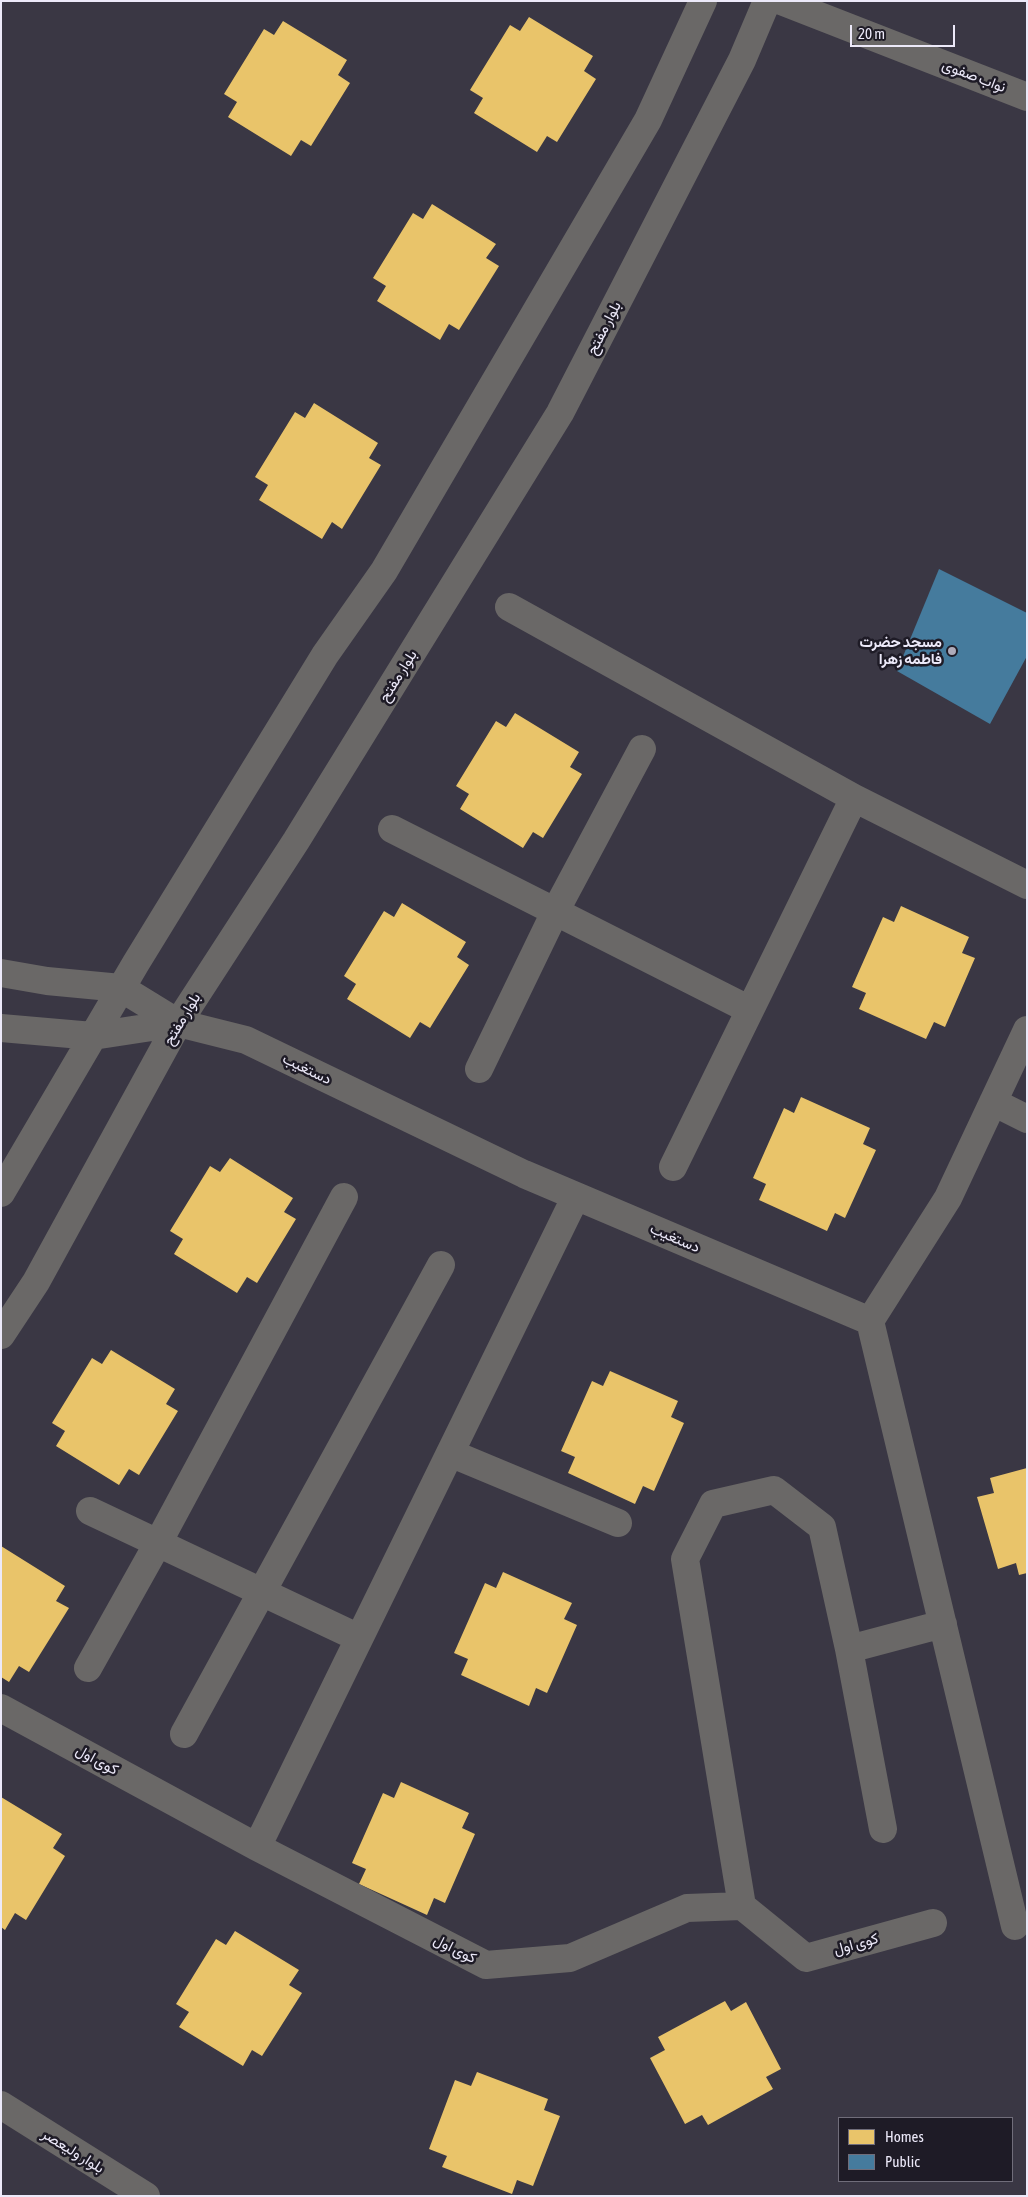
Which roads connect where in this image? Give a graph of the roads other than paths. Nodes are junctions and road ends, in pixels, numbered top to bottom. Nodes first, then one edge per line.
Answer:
1 (703, 1) edge
2 (767, 1) edge
3 (781, 1) edge
4 (1027, 97) edge
5 (509, 607) dead end
6 (642, 749) dead end
7 (854, 798) junction
8 (392, 829) dead end
9 (1027, 885) edge
10 (555, 912) junction
11 (1, 973) edge
12 (121, 988) junction
13 (750, 1010) junction
14 (178, 1024) junction
15 (1, 1028) edge
16 (1027, 1030) edge
17 (93, 1036) junction
18 (479, 1069) dead end
19 (993, 1102) junction
20 (1027, 1119) edge
21 (673, 1167) dead end
22 (1, 1193) edge
23 (576, 1196) junction
24 (344, 1197) dead end
25 (441, 1265) dead end
26 (870, 1321) junction
27 (1, 1335) edge
28 (450, 1453) junction
29 (90, 1511) dead end
30 (618, 1523) dead end
31 (158, 1543) junction
32 (261, 1592) junction
33 (943, 1624) junction
34 (359, 1638) junction
35 (849, 1649) junction
36 (88, 1668) dead end
37 (1, 1708) edge
38 (184, 1734) dead end
39 (883, 1829) dead end
40 (257, 1847) junction
41 (742, 1906) junction
42 (932, 1924) dead end
43 (1016, 1926) dead end
44 (1, 2105) edge
45 (146, 2196) edge

1 - 12 street
2 - 14 street, بلوار مفتح
3 - 4 street, نواب صفوی
5 - 7 street
6 - 10 street
7 - 9 street
7 - 13 street
8 - 10 street
10 - 13 street
10 - 18 street
11 - 12 street, دستغیب
12 - 14 street, دستغیب
12 - 17 street
13 - 21 street
14 - 17 street, دستغیب
14 - 23 street, دستغیب
14 - 27 street, بلوار مفتح
15 - 17 street, دستغیب
16 - 19 street
17 - 22 street
19 - 20 street
19 - 26 street
23 - 26 street, دستغیب
23 - 28 street
24 - 31 street
25 - 32 street
26 - 33 street
28 - 30 street
28 - 34 street
29 - 31 street
31 - 32 street
31 - 36 street
32 - 34 street
32 - 38 street
33 - 35 street
33 - 43 street
34 - 40 street
35 - 39 street
35 - 41 street
37 - 40 street, کوی اول
40 - 41 street, کوی اول
41 - 42 street, کوی اول
44 - 45 street, بلوار ولیعصر

